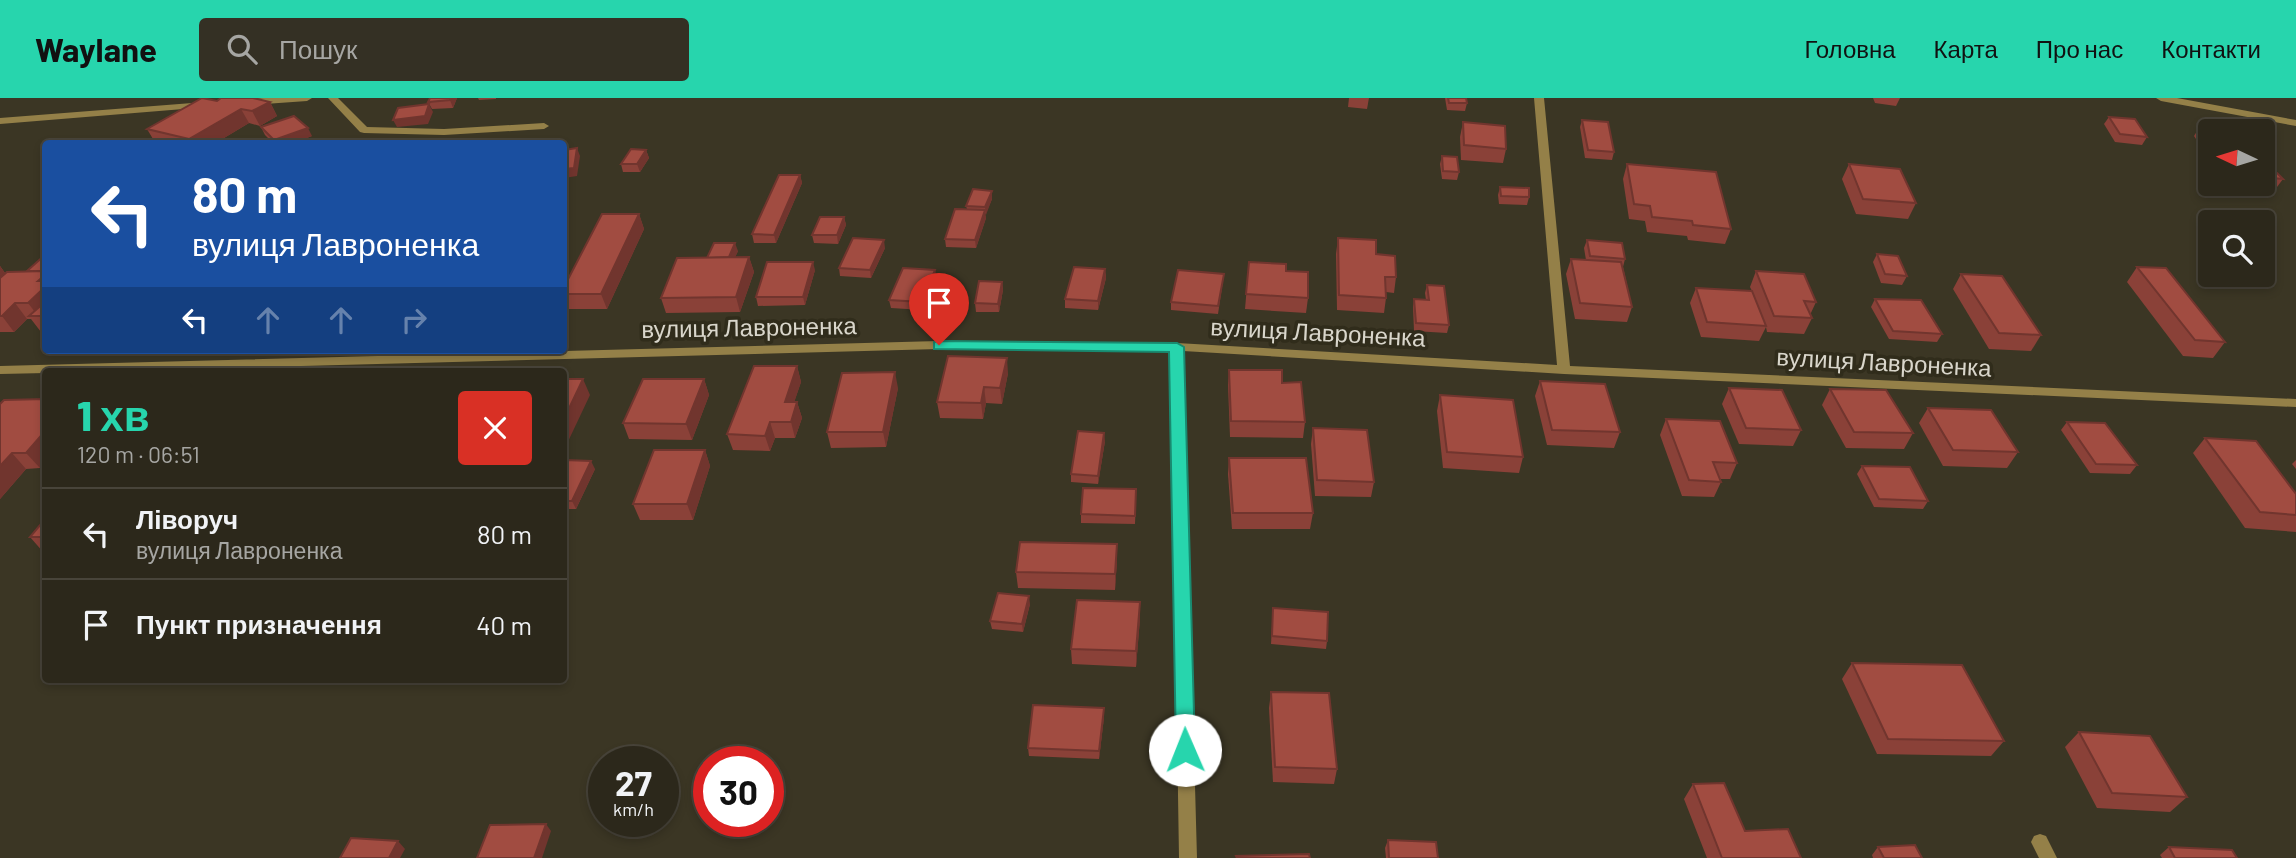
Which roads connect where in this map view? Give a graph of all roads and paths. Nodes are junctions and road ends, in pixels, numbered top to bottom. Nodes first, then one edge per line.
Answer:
1 (307, 98) edge
2 (333, 98) edge
3 (1539, 98) edge
4 (2161, 98) edge
5 (236, 103) edge
6 (211, 104) edge
7 (0, 121) edge
8 (2296, 123) edge
9 (544, 126) dead end
10 (1177, 347) junction
11 (75, 368) edge
12 (42, 369) edge
13 (0, 370) edge
14 (1564, 370) junction
15 (2296, 403) edge
16 (1188, 858) edge

1 - 5 street
2 - 9 street
3 - 14 street
4 - 8 street
6 - 7 street
10 - 11 street, вулиця Лавроненка
10 - 14 street, вулиця Лавроненка
10 - 16 street
12 - 13 street, вулиця Лавроненка
14 - 15 street, вулиця Лавроненка

